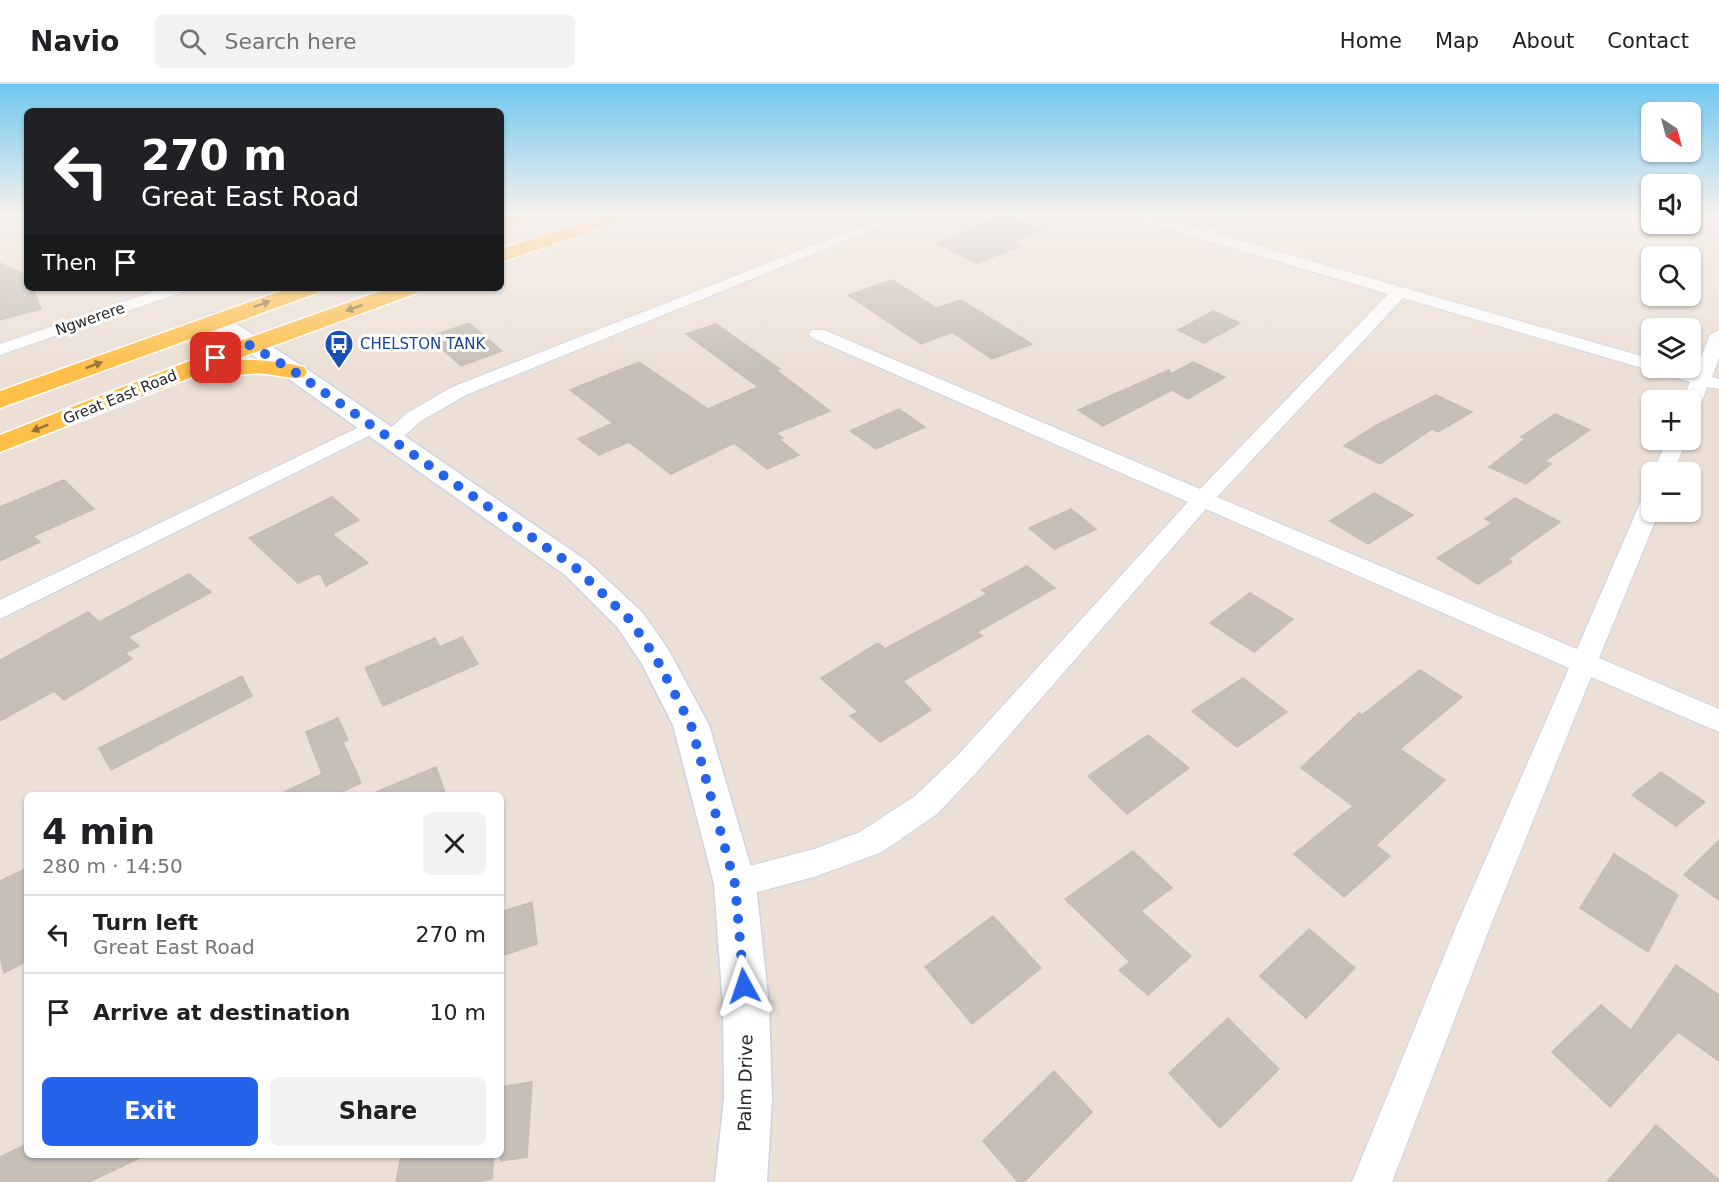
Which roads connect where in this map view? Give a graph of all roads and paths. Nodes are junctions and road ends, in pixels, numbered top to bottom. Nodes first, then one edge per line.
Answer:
1 (773, 266) edge
2 (1312, 266) edge
3 (171, 291) edge
4 (300, 291) edge
5 (400, 291) edge
6 (1399, 292) junction
7 (318, 320) junction
8 (214, 321) junction
9 (818, 334) dead end
10 (1719, 335) edge
11 (250, 345) junction
12 (0, 350) edge
13 (1641, 362) edge
14 (182, 372) junction
15 (295, 372) junction
16 (1696, 378) edge
17 (1711, 382) edge
18 (1701, 394) edge
19 (0, 400) edge
20 (382, 432) junction
21 (0, 444) edge
22 (1201, 501) junction
23 (1643, 522) edge
24 (0, 610) edge
25 (1584, 663) junction
26 (1719, 721) edge
27 (735, 884) junction
28 (741, 1182) edge
29 (1372, 1182) edge

1 - 20 street
2 - 6 street
3 - 12 street, Ngwerere
8 -> 4 main road
5 -> 7 main road, Great East Road
6 - 13 street
6 - 22 street
7 - 11 main road, Great East Road
7 - 15 main road
8 - 11 street, Palm Drive
19 -> 8 main road
9 - 22 street
10 - 17 street
11 - 14 main road, Great East Road
11 - 15 street, Palm Drive
14 - 15 main road
14 -> 21 main road, Great East Road
15 - 20 street, Palm Drive
16 - 17 street
17 - 18 street
20 - 24 street
20 - 27 street, Palm Drive
22 - 25 street
22 - 27 street
23 - 25 street
25 - 26 street
25 - 29 street
27 - 28 street, Palm Drive

